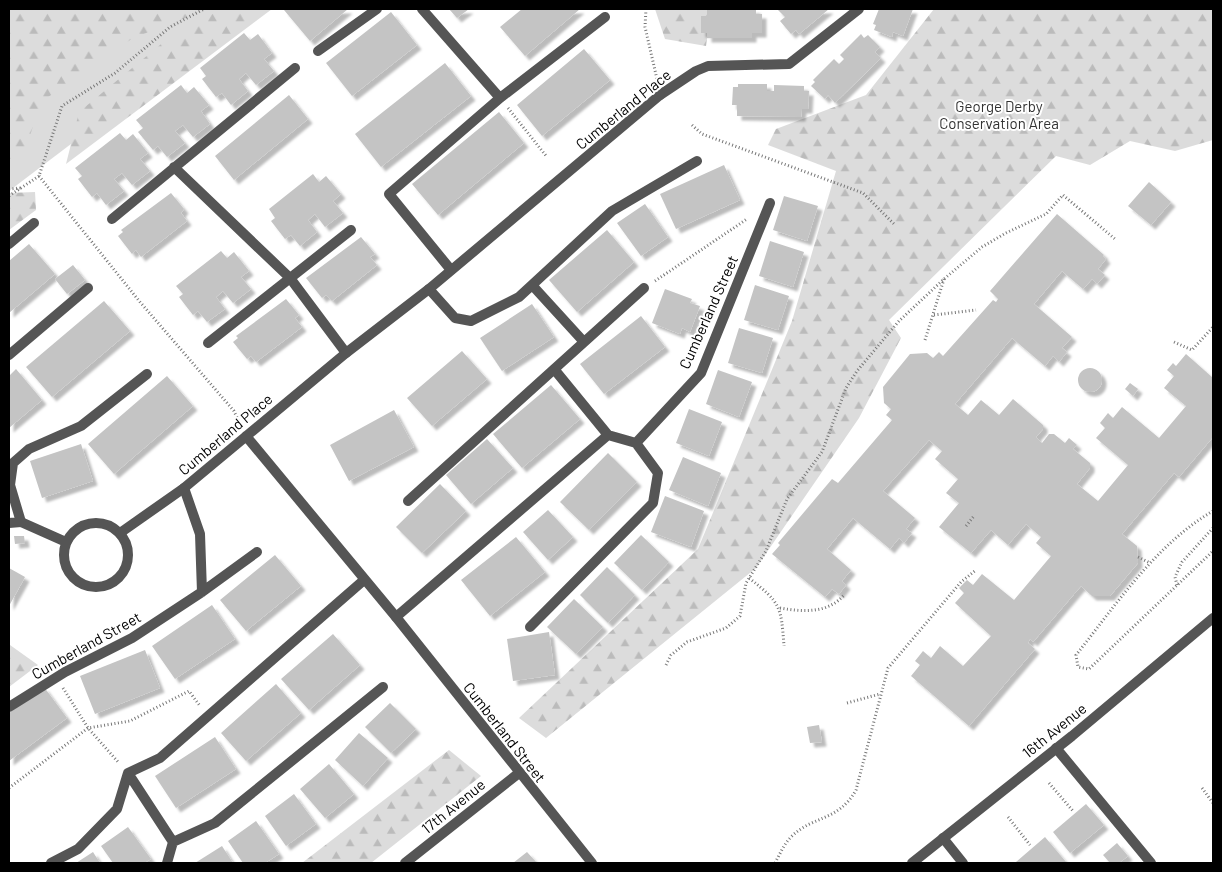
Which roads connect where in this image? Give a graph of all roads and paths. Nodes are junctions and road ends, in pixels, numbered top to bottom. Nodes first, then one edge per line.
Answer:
1 (204, 9) edge
2 (377, 9) edge
3 (422, 9) edge
4 (646, 9) edge
5 (860, 9) edge
6 (605, 17) dead end
7 (318, 51) dead end
8 (295, 68) dead end
9 (660, 94) junction
10 (500, 98) junction
11 (692, 125) dead end
12 (547, 157) dead end
13 (697, 161) dead end
14 (174, 167) junction
15 (39, 176) junction
16 (21, 188) junction
17 (9, 189) edge
18 (9, 196) edge
19 (770, 203) joint
20 (112, 219) dead end
21 (34, 222) dead end
22 (895, 226) dead end
23 (350, 230) dead end
24 (1115, 239) dead end
25 (9, 244) edge
26 (451, 270) junction
27 (290, 278) junction
28 (944, 279) junction
29 (532, 285) junction
30 (88, 288) dead end
31 (644, 288) joint
32 (429, 289) junction
33 (976, 310) dead end
34 (934, 315) junction
35 (1213, 327) edge
36 (925, 340) dead end
37 (584, 342) junction
38 (1174, 342) dead end
39 (208, 343) dead end
40 (346, 353) junction
41 (9, 355) edge
42 (554, 369) junction
43 (147, 374) dead end
44 (246, 436) junction
45 (608, 436) junction
46 (636, 443) junction
47 (184, 488) junction
48 (408, 502) dead end
49 (1213, 511) edge
50 (974, 516) dead end
51 (21, 522) junction
52 (9, 523) edge
53 (966, 526) dead end
54 (1213, 528) edge
55 (120, 534) junction
56 (66, 542) junction
57 (1213, 551) edge
58 (257, 552) dead end
59 (1138, 557) dead end
60 (1150, 563) junction
61 (976, 570) dead end
62 (749, 578) junction
63 (364, 580) junction
64 (1177, 585) junction
65 (202, 592) junction
66 (845, 594) dead end
67 (780, 608) junction
68 (396, 617) junction
69 (1213, 618) edge
70 (530, 627) dead end
71 (784, 646) dead end
72 (666, 665) dead end
73 (56, 677) junction
74 (383, 687) dead end
75 (881, 694) junction
76 (847, 703) dead end
77 (9, 708) edge
78 (208, 716) junction
79 (88, 728) junction
80 (1056, 748) junction
81 (519, 772) junction
82 (128, 773) junction
83 (1049, 783) dead end
84 (9, 788) edge
85 (1202, 788) dead end
86 (1213, 803) edge
87 (1073, 811) dead end
88 (1008, 817) dead end
89 (943, 838) junction
90 (173, 842) junction
91 (1030, 845) dead end
92 (51, 863) edge
93 (167, 863) edge
94 (405, 863) edge
95 (592, 863) edge
96 (775, 863) edge
97 (912, 863) edge
98 (963, 863) edge
99 (1151, 863) edge

1 - 15 path
2 - 7 street
3 - 10 street
4 - 9 path
5 - 9 street, Cumberland Place
6 - 10 street
8 - 14 street
9 - 26 street, Cumberland Place
10 - 12 path
10 - 26 street
11 - 22 path
13 - 29 street
14 - 20 street
14 - 27 street
15 - 16 path
15 - 44 path
16 - 17 path
16 - 18 path
19 - 31 path
19 - 46 street, Cumberland Street
21 - 25 street
23 - 27 street
24 - 28 path
26 - 32 street, Cumberland Place
27 - 39 street
27 - 40 street
28 - 34 path
28 - 62 path
29 - 32 street
29 - 37 street
30 - 41 street
31 - 37 street
32 - 40 street, Cumberland Place
33 - 34 path
34 - 36 path
35 - 38 path
37 - 42 street
40 - 44 street, Cumberland Place
42 - 45 street
42 - 48 street
43 - 51 street
44 - 47 street, Cumberland Place
44 - 63 street, Cumberland Street
45 - 46 street
45 - 68 street
46 - 70 street
47 - 55 street, Cumberland Place
47 - 65 street
49 - 60 path
50 - 53 path
51 - 52 street
51 - 56 street
54 - 64 path
55 - 56 street
55 - 56 street
57 - 64 path
58 - 65 street, Cumberland Street
59 - 60 path
60 - 64 path
61 - 75 path
62 - 67 path
62 - 72 path
63 - 68 street, Cumberland Street
63 - 78 street
65 - 73 street, Cumberland Street
66 - 67 path
67 - 71 path
68 - 81 street, Cumberland Street
69 - 80 street, 16th Avenue
73 - 77 street, Cumberland Street
73 - 79 path
74 - 90 street
75 - 76 path
75 - 96 path
78 - 79 path
78 - 82 street
79 - 82 path
79 - 84 path
80 - 89 street, 16th Avenue
80 - 99 street
81 - 94 street, 17th Avenue
81 - 95 street, Cumberland Street
82 - 90 street
82 - 92 street
83 - 87 path
85 - 86 path
88 - 91 path
89 - 97 street, 16th Avenue
89 - 98 street
90 - 93 street

